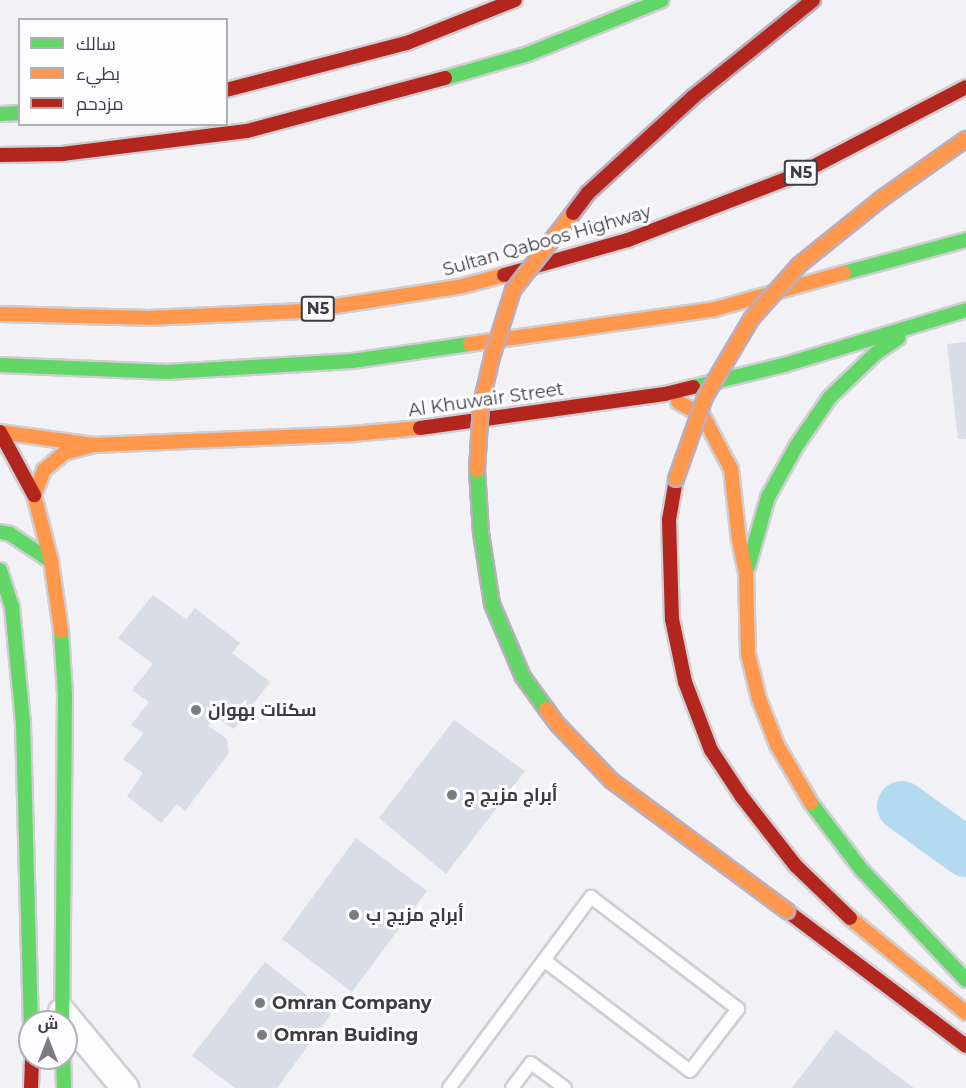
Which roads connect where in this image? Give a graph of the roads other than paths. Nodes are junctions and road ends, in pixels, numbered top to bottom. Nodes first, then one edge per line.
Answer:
1 (515, 0) edge
2 (663, 0) edge
3 (813, 0) edge
4 (966, 87) edge
5 (228, 89) edge
6 (18, 113) edge
7 (0, 114) edge
8 (966, 139) edge
9 (0, 155) edge
10 (966, 240) edge
11 (966, 310) edge
12 (0, 314) edge
13 (918, 324) junction
14 (0, 365) edge
15 (664, 394) junction
16 (0, 432) edge
17 (94, 445) junction
18 (34, 495) junction
19 (0, 532) edge
20 (51, 561) junction
21 (0, 570) edge
22 (746, 572) junction
23 (544, 960) junction
24 (966, 980) edge
25 (31, 1010) edge
26 (62, 1010) edge
27 (966, 1013) edge
28 (78, 1035) edge
29 (966, 1046) edge
30 (32, 1070) edge
31 (63, 1070) edge
32 (31, 1088) edge
33 (64, 1088) edge
34 (125, 1088) edge
35 (449, 1088) edge
36 (512, 1088) edge
37 (565, 1088) edge

1 - 5 main road
2 - 9 main road
3 - 29 main road, bridge
4 - 12 main road, Sultan Qaboos Highway / N5
6 - 7 main road
8 - 27 main road, bridge
10 - 14 main road
11 - 13 main road, Al Khuwair Street
13 - 15 main road, Al Khuwair Street
13 - 22 main road
15 - 17 main road, Al Khuwair Street
15 - 22 main road
16 - 17 main road, Al Khuwair Street
16 - 18 main road
17 - 18 main road
18 - 20 main road
19 - 20 main road
20 - 26 main road
21 - 25 main road
22 - 24 main road
23 - 23 lane
23 - 35 lane
28 - 34 street
30 - 32 main road
31 - 33 main road
36 - 37 lane

